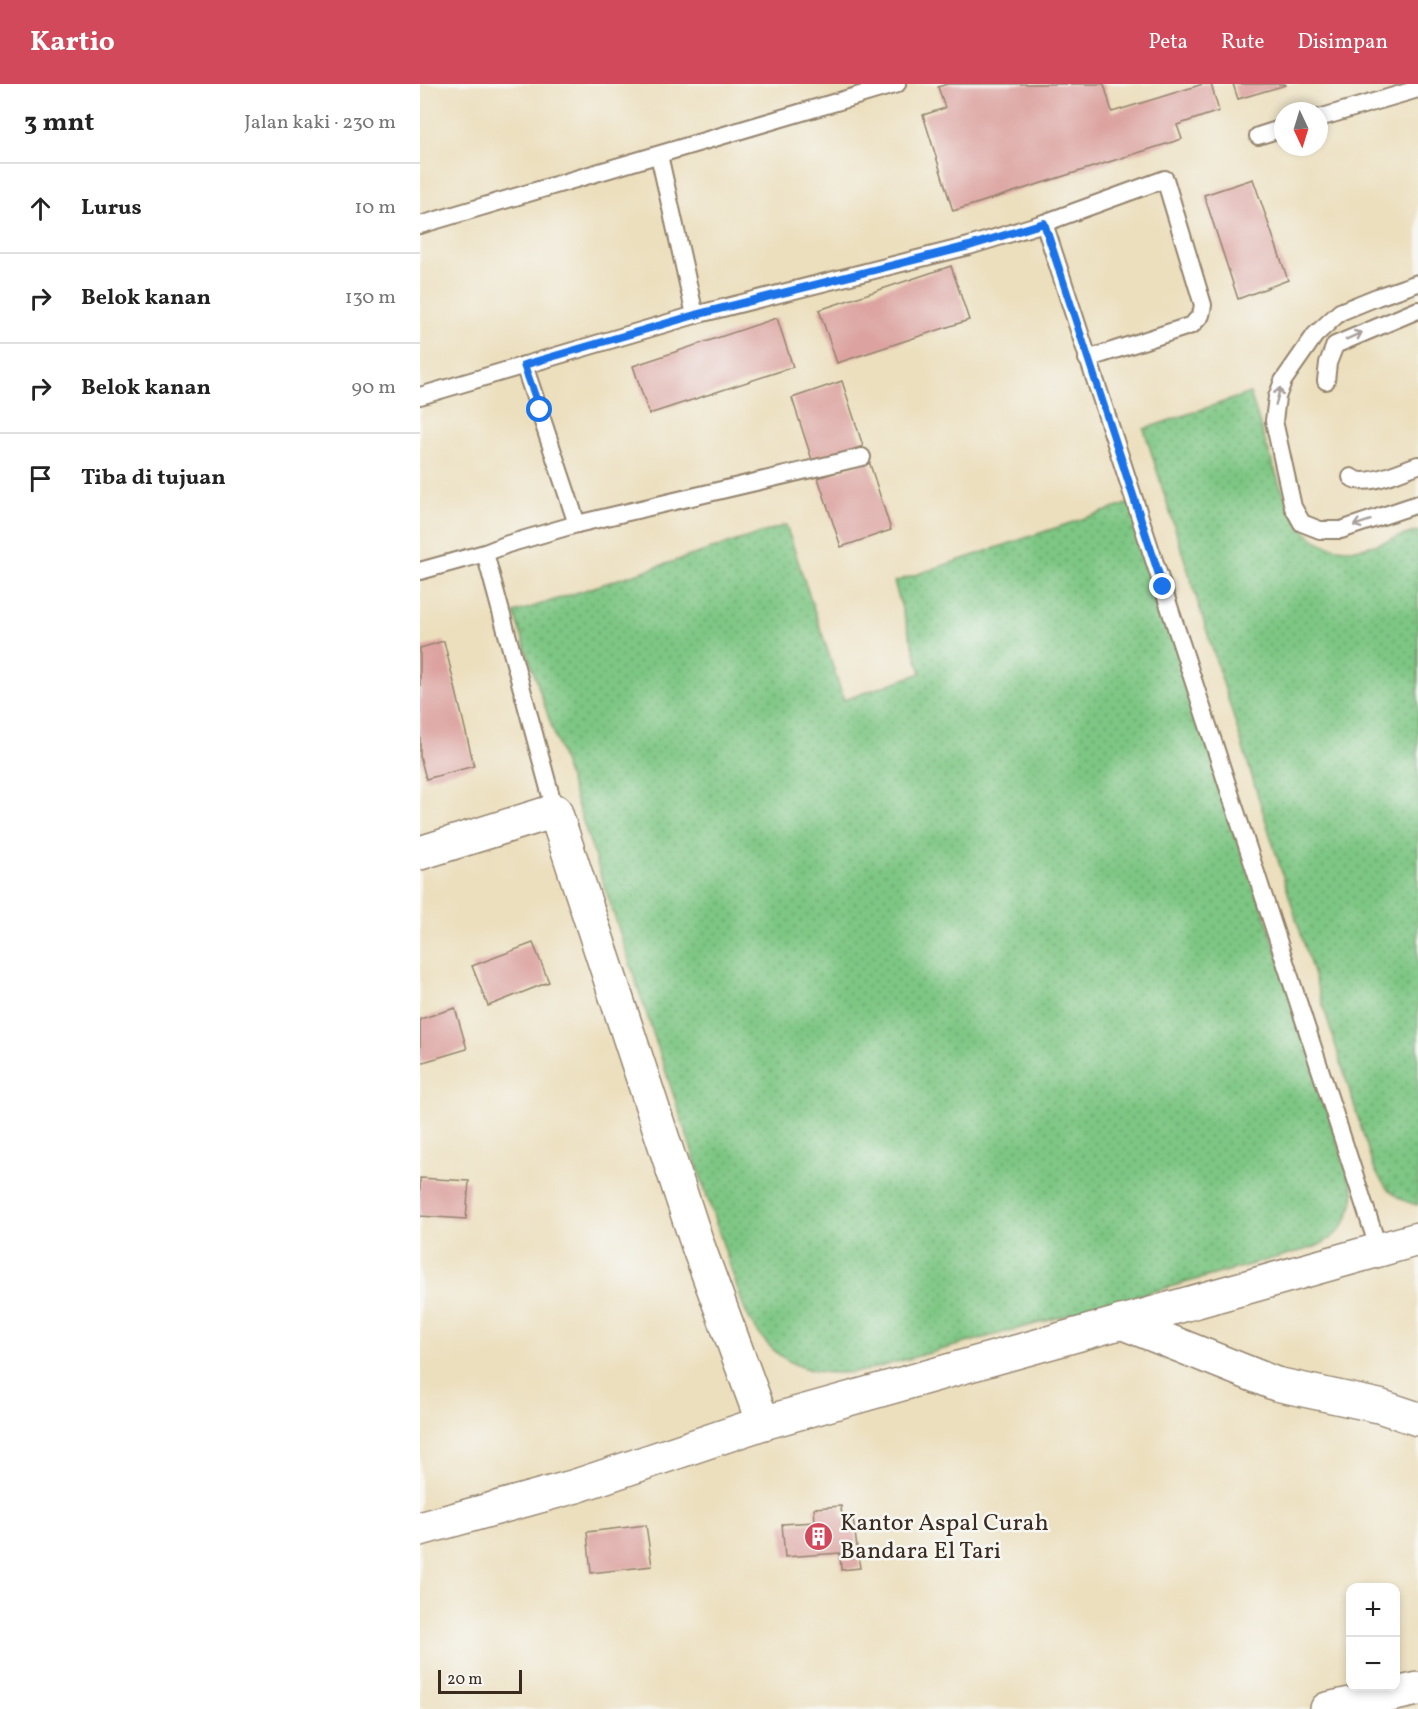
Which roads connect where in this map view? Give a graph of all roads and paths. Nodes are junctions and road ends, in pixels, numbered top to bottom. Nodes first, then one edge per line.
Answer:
1 (897, 84) edge
2 (1418, 88) edge
3 (1328, 115) edge
4 (1274, 131) edge
5 (1258, 136) dead end
6 (659, 155) junction
7 (1044, 223) junction
8 (420, 225) edge
9 (1418, 284) edge
10 (1418, 310) edge
11 (695, 315) junction
12 (1087, 359) junction
13 (524, 365) junction
14 (1326, 381) dead end
15 (420, 396) edge
16 (862, 457) dead end
17 (1418, 465) edge
18 (1351, 477) dead end
19 (1418, 504) edge
20 (577, 524) junction
21 (485, 553) junction
22 (420, 572) edge
23 (555, 811) junction
24 (420, 853) edge
25 (1418, 1239) edge
26 (1379, 1250) junction
27 (1121, 1322) junction
28 (1418, 1419) edge
29 (763, 1423) junction
30 (420, 1529) edge
31 (1418, 1689) edge
32 (1327, 1709) edge

1 - 6 lane
2 - 3 lane
4 - 5 lane
6 - 8 lane
6 - 11 lane
7 - 11 lane
7 - 12 lane
7 - 12 lane
19 -> 9 lane
14 -> 10 lane
11 - 13 lane
12 - 26 lane
13 - 15 lane
13 - 20 lane
16 - 20 lane
17 - 18 lane
20 - 21 lane
21 - 22 lane
21 - 23 lane
23 - 24 street
23 - 29 street
25 - 26 street
26 - 27 street
27 - 28 street
27 - 29 street
29 - 30 street
31 - 32 street

